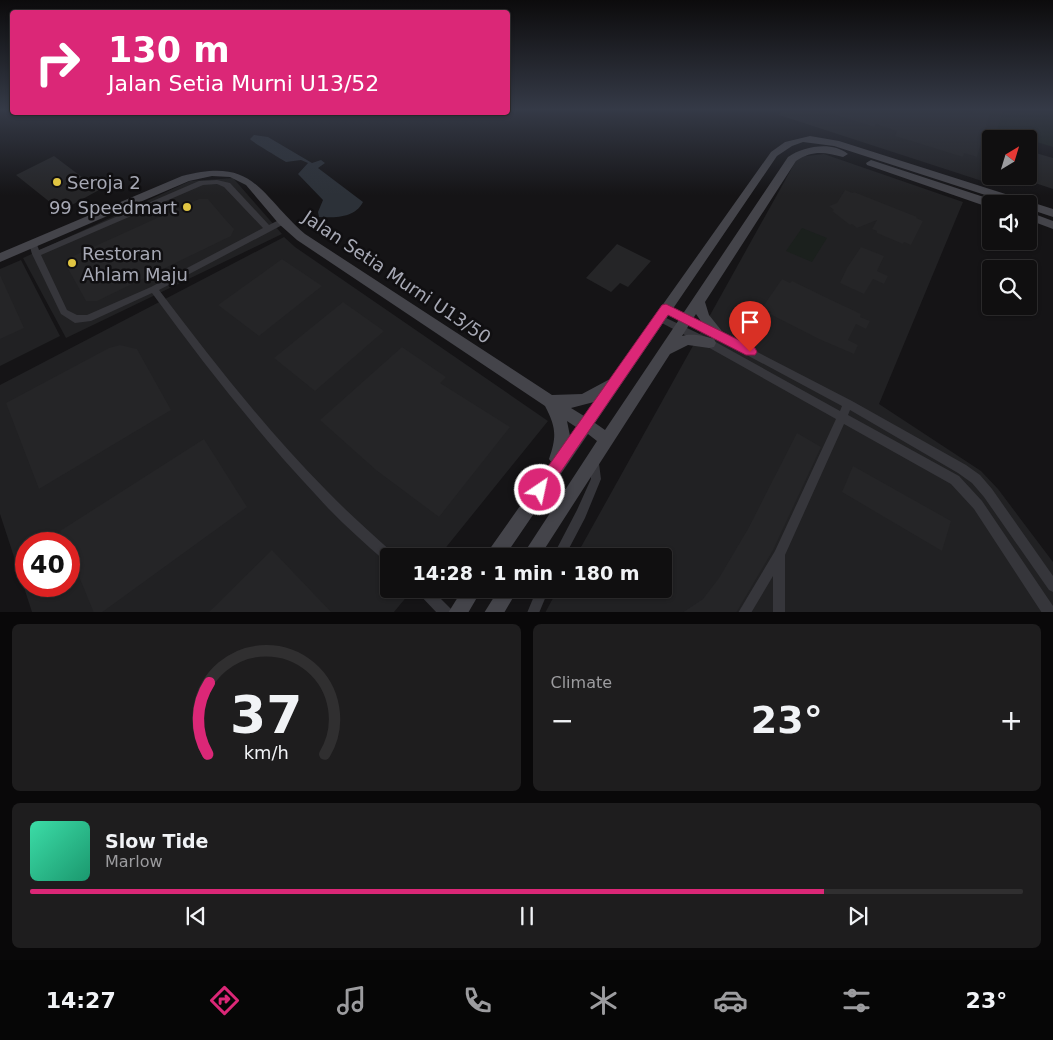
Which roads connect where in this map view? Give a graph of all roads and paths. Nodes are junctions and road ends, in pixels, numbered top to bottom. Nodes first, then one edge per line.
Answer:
1 (998, 195) edge
2 (982, 201) edge
3 (1037, 208) edge
4 (1053, 213) edge
5 (1037, 219) edge
6 (284, 221) junction
7 (1053, 224) edge
8 (268, 229) junction
9 (34, 249) junction
10 (0, 258) edge
11 (154, 288) junction
12 (698, 300) junction
13 (662, 313) junction
14 (683, 323) junction
15 (714, 339) junction
16 (662, 354) junction
17 (616, 381) junction
18 (549, 400) junction
19 (848, 404) junction
20 (842, 417) junction
21 (585, 424) junction
22 (607, 440) junction
23 (594, 460) junction
24 (550, 475) junction
25 (500, 548) edge
26 (535, 548) edge
27 (563, 548) edge
28 (380, 549) edge
29 (779, 555) junction
30 (1053, 586) edge
31 (432, 598) edge
32 (467, 598) edge
33 (503, 598) edge
34 (539, 598) edge
35 (447, 612) edge
36 (457, 612) edge
37 (493, 612) edge
38 (533, 612) edge
39 (744, 612) edge
40 (779, 612) edge
41 (1050, 612) edge

1 - 13 street
2 - 12 street
3 - 4 street
5 - 7 street
6 - 8 street
6 - 9 street, Jalan Setia Murni U13/50
6 - 18 street, Jalan Setia Murni U13/50
8 - 9 street
8 - 11 street
9 - 10 street, Jalan Setia Murni U13/50
9 - 11 street
11 - 28 street
12 - 14 street
12 - 15 street
13 - 14 street
13 - 17 street
14 - 15 street
14 - 16 street
15 - 16 street
15 - 19 street
15 - 20 street
16 - 22 street
17 - 18 street
17 - 21 street
18 - 21 street, Jalan Setia Murni U13/50
18 - 24 street
19 - 20 street
19 - 30 street
20 - 29 street
20 - 41 street
21 - 22 street, Jalan Setia Murni U13/50
21 - 24 street
22 - 23 street
23 - 26 street
23 - 27 street
24 - 25 street
29 - 39 street
29 - 40 street
31 - 35 street
32 - 36 street
33 - 37 street
34 - 38 street

